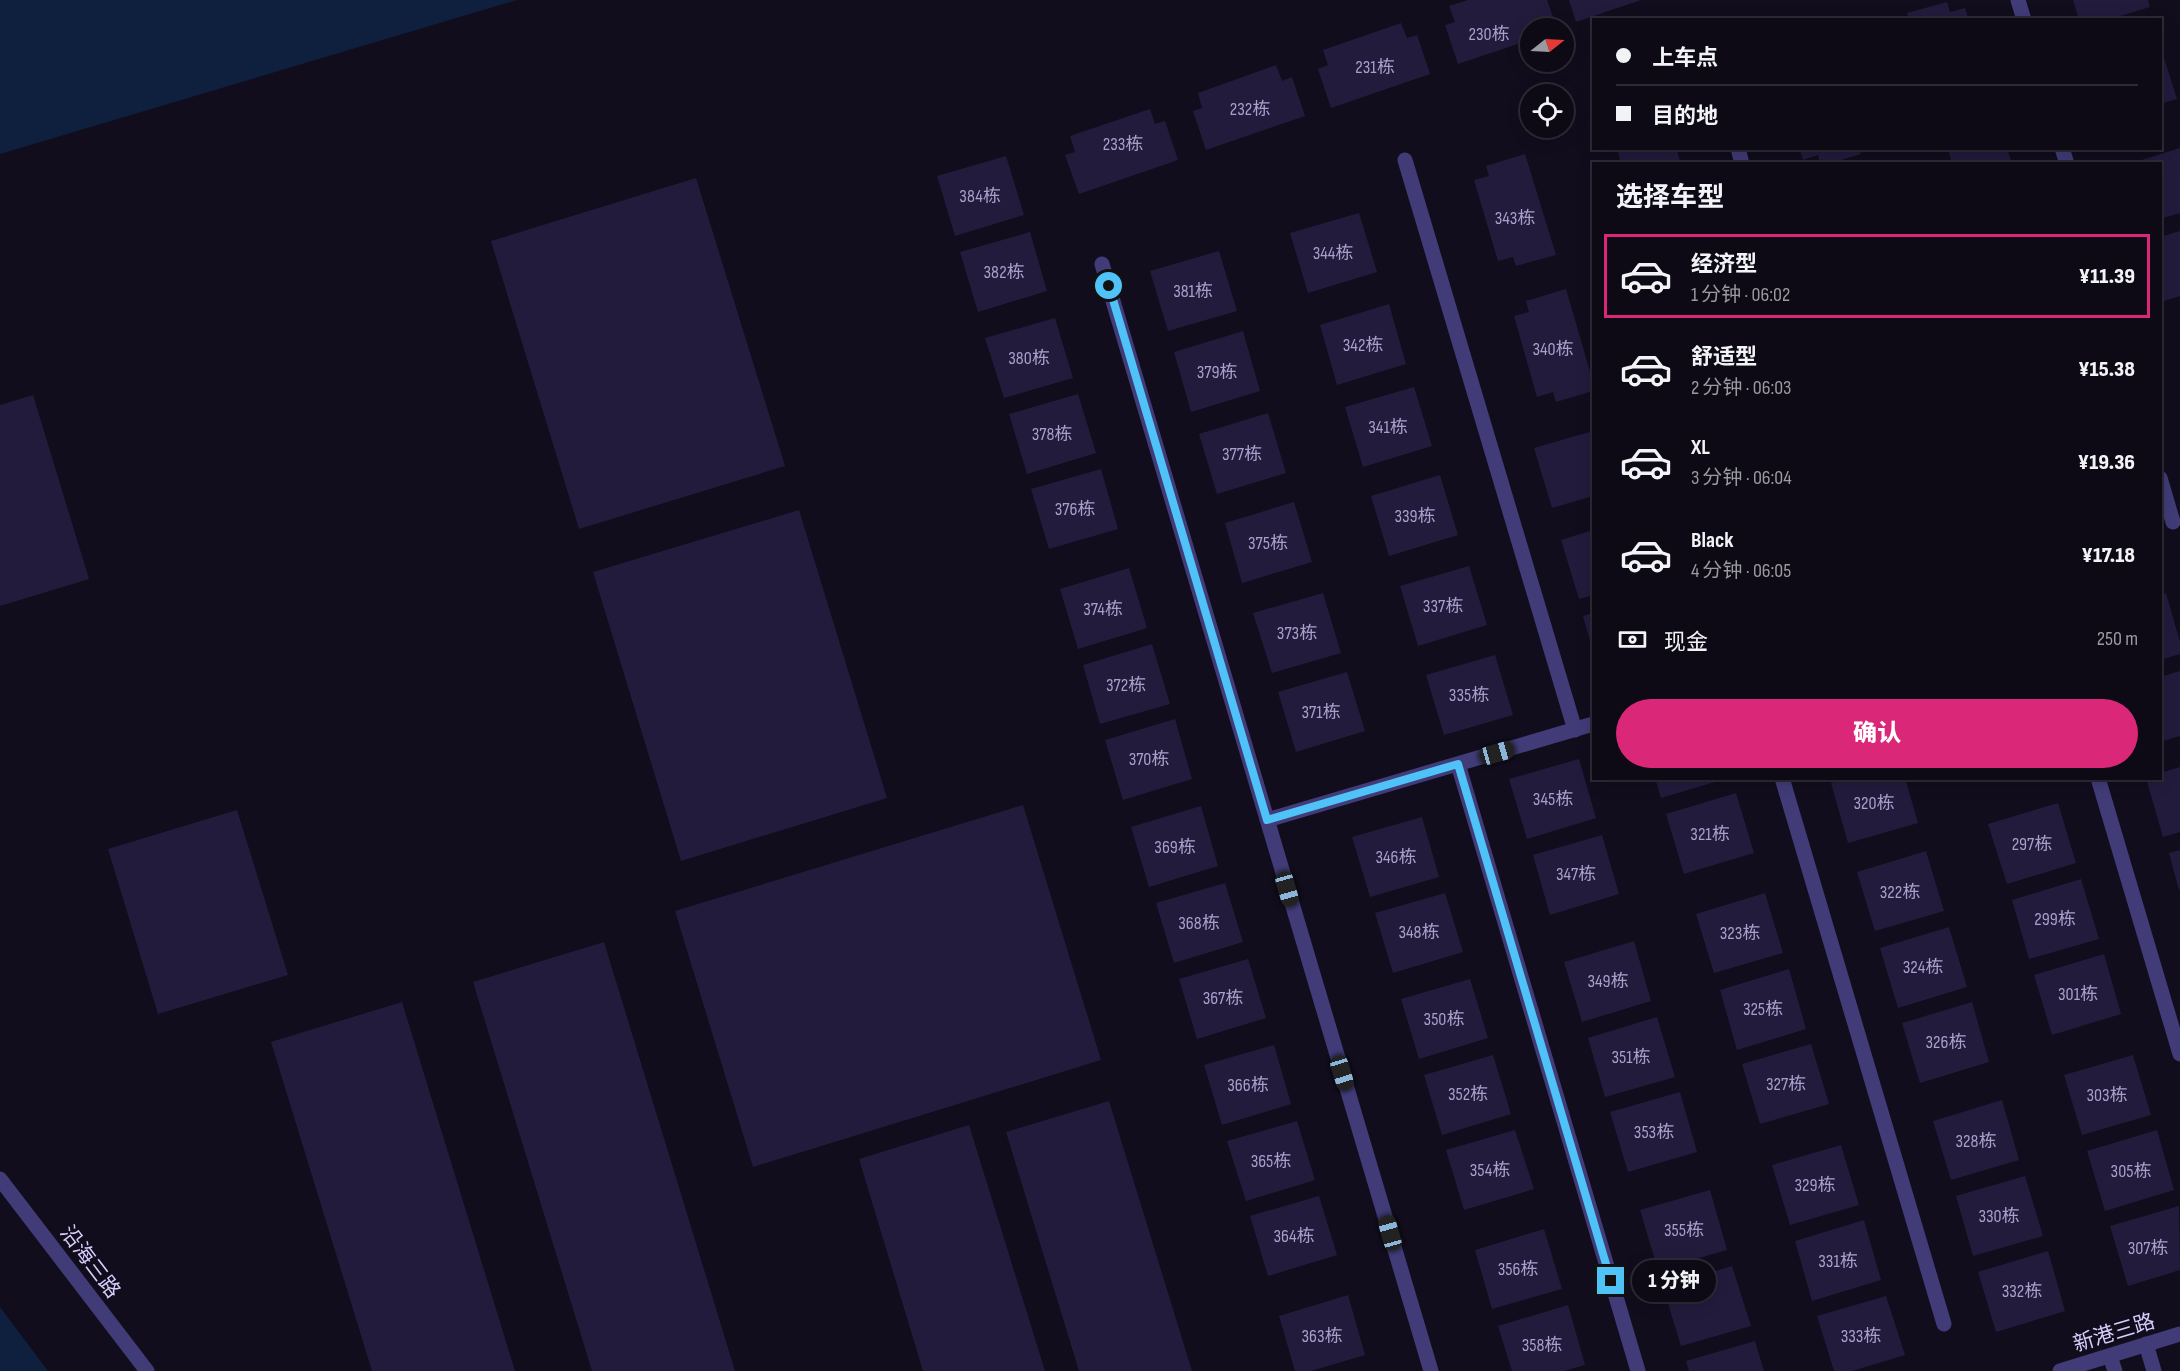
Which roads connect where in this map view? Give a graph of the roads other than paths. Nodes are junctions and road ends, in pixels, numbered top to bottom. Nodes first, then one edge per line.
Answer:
1 (2018, 0) edge
2 (2023, 18) edge
3 (1406, 160) dead end
4 (1102, 264) dead end
5 (2162, 486) edge
6 (2171, 522) edge
7 (1592, 724) edge
8 (1575, 730) junction
9 (1458, 764) junction
10 (1783, 780) edge
11 (2099, 780) edge
12 (1267, 820) junction
13 (2180, 1053) edge
14 (0, 1179) edge
15 (1944, 1324) dead end
16 (2180, 1334) edge
17 (2146, 1344) junction
18 (2110, 1356) junction
19 (147, 1371) edge
20 (1431, 1371) edge
21 (1638, 1371) edge
22 (2060, 1371) edge
23 (2115, 1371) edge
24 (2154, 1371) edge

1 - 2 street
3 - 8 street
4 - 12 street
5 - 6 street
7 - 8 street
8 - 9 street
9 - 12 street
9 - 21 street
10 - 15 street
11 - 13 street
12 - 20 street
14 - 19 street, 沿海三路
16 - 17 street, 新港三路
17 - 18 street, 新港三路
17 - 24 street
18 - 22 street, 新港三路
18 - 23 street

